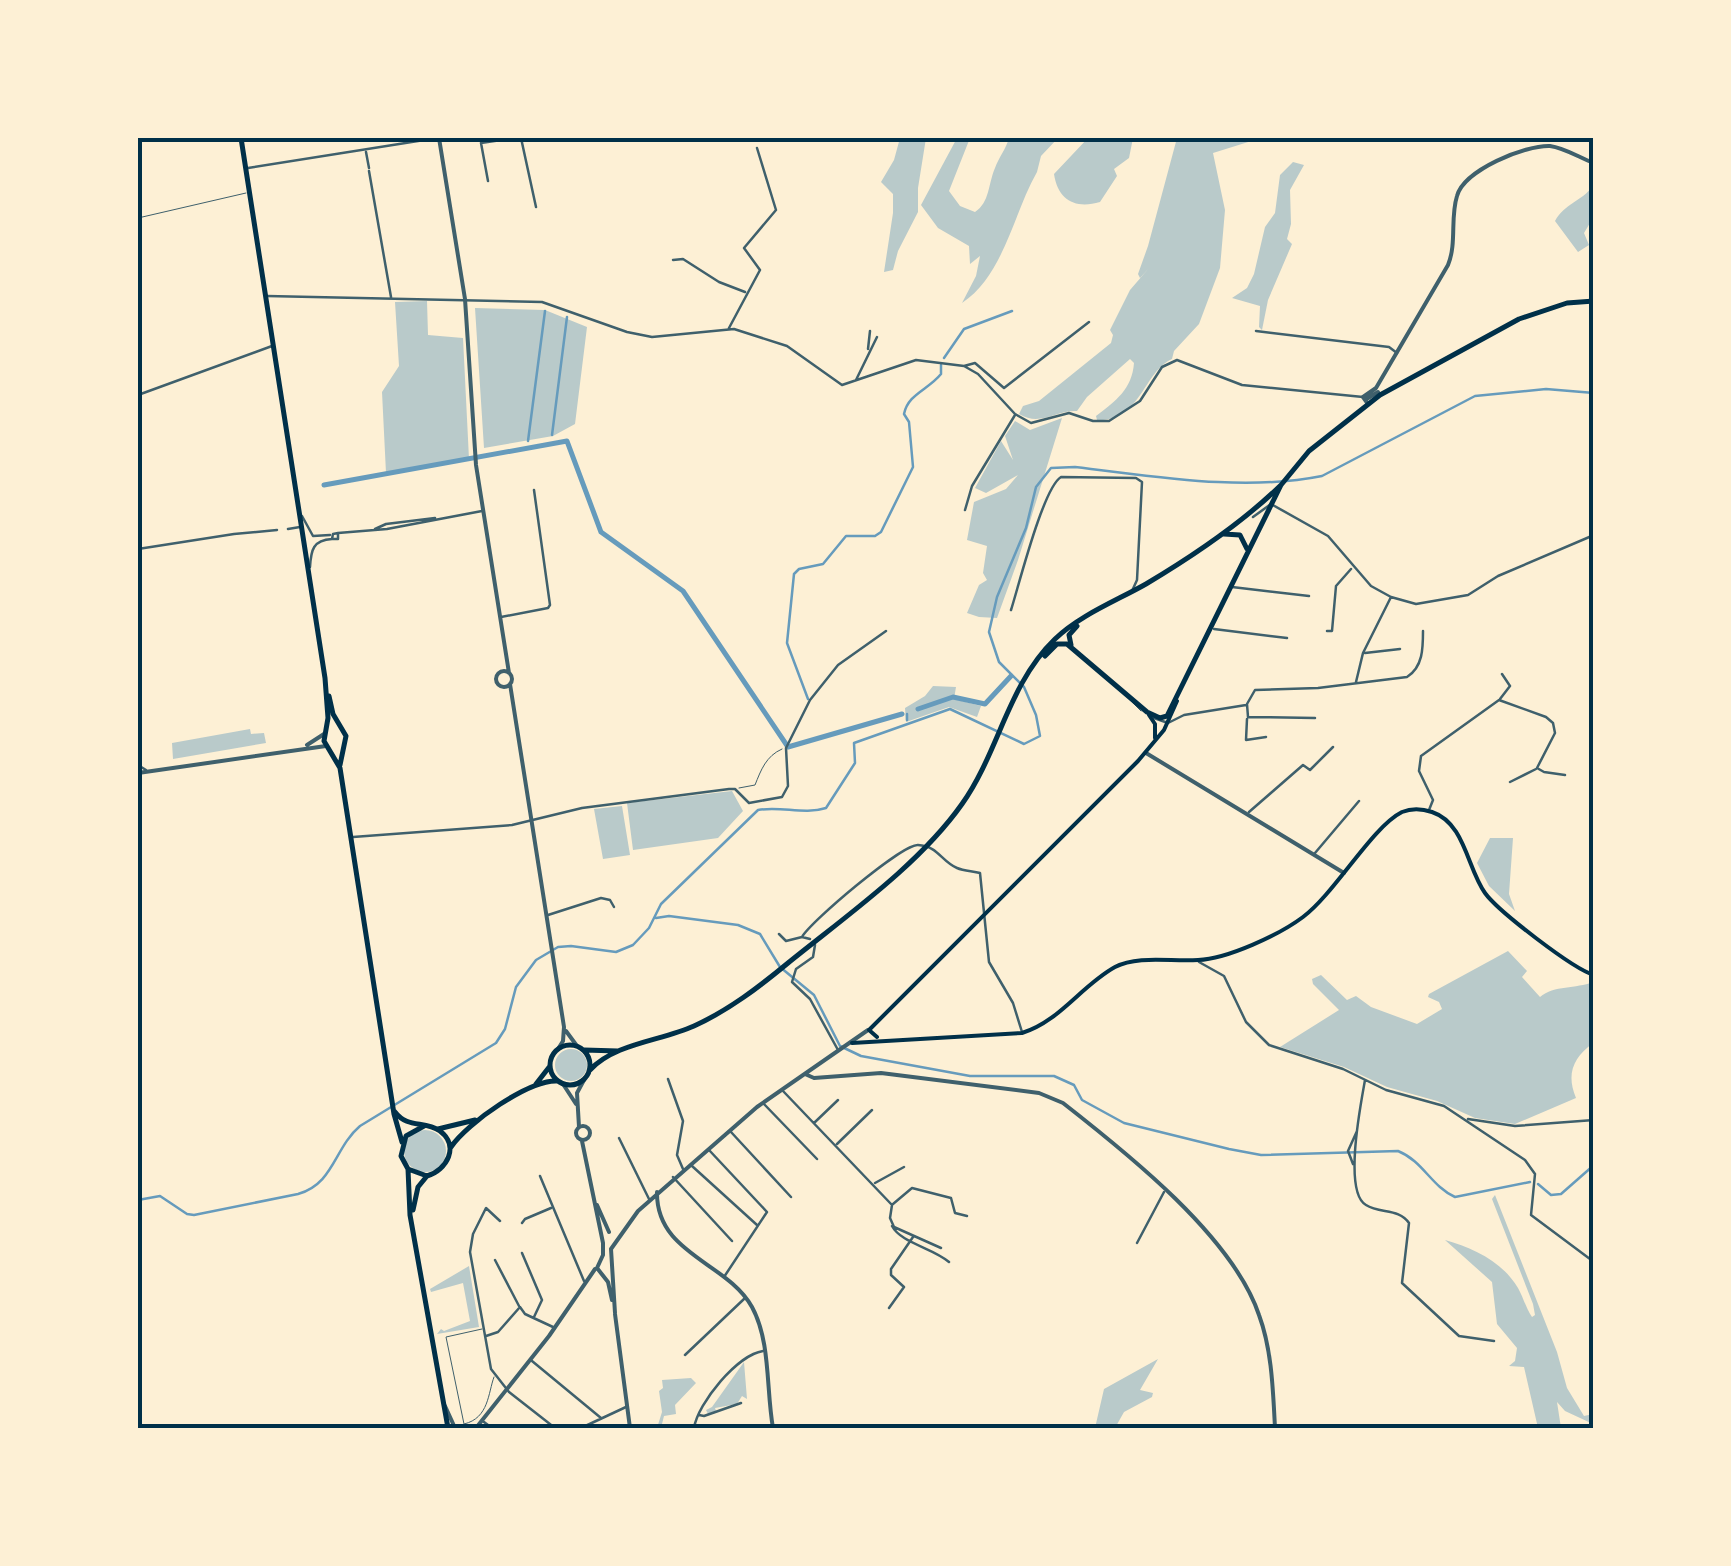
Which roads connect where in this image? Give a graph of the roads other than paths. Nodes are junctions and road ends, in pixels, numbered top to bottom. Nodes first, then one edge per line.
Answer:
1 (241, 138) edge
2 (439, 138) edge
3 (518, 138) edge
4 (410, 140) edge
5 (757, 148) dead end
6 (366, 151) junction
7 (1594, 163) edge
8 (246, 168) junction
9 (488, 181) dead end
10 (250, 192) junction
11 (536, 207) dead end
12 (138, 218) edge
13 (673, 260) dead end
14 (747, 293) junction
15 (266, 296) junction
16 (391, 298) junction
17 (465, 299) junction
18 (1594, 301) edge
19 (1090, 322) dead end
20 (729, 328) junction
21 (870, 331) dead end
22 (1256, 331) dead end
23 (878, 337) dead end
24 (274, 346) junction
25 (868, 351) junction
26 (1398, 354) junction
27 (964, 366) junction
28 (858, 382) junction
29 (1378, 392) junction
30 (138, 396) edge
31 (1365, 400) junction
32 (1016, 414) junction
33 (1281, 485) junction
34 (534, 490) dead end
35 (298, 503) junction
36 (1272, 504) junction
37 (484, 510) junction
38 (965, 510) dead end
39 (1250, 517) junction
40 (302, 527) junction
41 (1260, 527) junction
42 (288, 529) dead end
43 (277, 530) dead end
44 (335, 536) junction
45 (1218, 536) junction
46 (1594, 536) edge
47 (138, 549) edge
48 (1245, 557) junction
49 (1352, 568) junction
50 (1137, 571) junction
51 (309, 574) junction
52 (1151, 580) junction
53 (1231, 587) junction
54 (1132, 592) junction
55 (1309, 596) dead end
56 (1391, 597) junction
57 (1011, 610) dead end
58 (1092, 614) junction
59 (500, 617) junction
60 (1212, 629) junction
61 (886, 631) dead end
62 (1327, 631) dead end
63 (1423, 631) dead end
64 (1287, 638) dead end
65 (1076, 650) junction
66 (1400, 650) dead end
67 (1363, 653) junction
68 (505, 658) junction
69 (1030, 671) junction
70 (500, 672) junction
71 (509, 673) junction
72 (1502, 674) dead end
73 (326, 682) junction
74 (1356, 683) junction
75 (510, 684) junction
76 (502, 687) junction
77 (1499, 700) junction
78 (1177, 701) junction
79 (512, 702) junction
80 (1248, 704) junction
81 (1147, 712) junction
82 (1184, 716) junction
83 (1248, 718) junction
84 (1315, 718) dead end
85 (1168, 723) junction
86 (342, 729) junction
87 (325, 733) junction
88 (1266, 737) dead end
89 (328, 746) junction
90 (343, 746) junction
91 (304, 747) junction
92 (1334, 747) dead end
93 (786, 748) junction
94 (1150, 748) junction
95 (138, 765) edge
96 (340, 768) junction
97 (1537, 768) junction
98 (147, 771) junction
99 (138, 772) edge
100 (1565, 774) dead end
101 (1510, 782) dead end
102 (735, 789) junction
103 (1360, 800) dead end
104 (1429, 811) junction
105 (1248, 813) junction
106 (534, 822) junction
107 (351, 837) junction
108 (1314, 854) junction
109 (1344, 874) junction
110 (614, 907) dead end
111 (547, 915) junction
112 (984, 916) junction
113 (779, 934) dead end
114 (802, 936) junction
115 (810, 939) dead end
116 (815, 945) dead end
117 (1198, 960) junction
118 (1594, 975) edge
119 (564, 1027) junction
120 (868, 1031) junction
121 (1022, 1033) junction
122 (882, 1039) junction
123 (871, 1040) junction
124 (850, 1044) junction
125 (558, 1048) junction
126 (580, 1048) junction
127 (621, 1050) junction
128 (840, 1051) junction
129 (550, 1066) junction
130 (590, 1070) junction
131 (805, 1074) junction
132 (668, 1079) dead end
133 (584, 1080) junction
134 (1365, 1080) junction
135 (560, 1082) junction
136 (534, 1086) junction
137 (782, 1090) junction
138 (838, 1100) dead end
139 (763, 1102) junction
140 (577, 1106) junction
141 (394, 1109) junction
142 (872, 1110) dead end
143 (478, 1119) junction
144 (1466, 1119) junction
145 (1594, 1120) edge
146 (814, 1124) junction
147 (424, 1126) junction
148 (582, 1126) junction
149 (437, 1130) junction
150 (729, 1130) junction
151 (1358, 1130) junction
152 (620, 1138) dead end
153 (402, 1142) junction
154 (585, 1142) junction
155 (835, 1146) junction
156 (708, 1148) junction
157 (450, 1150) junction
158 (817, 1159) dead end
159 (690, 1164) junction
160 (904, 1166) dead end
161 (1355, 1167) junction
162 (408, 1169) junction
163 (683, 1169) junction
164 (428, 1176) junction
165 (540, 1176) dead end
166 (673, 1177) junction
167 (872, 1184) junction
168 (1165, 1190) junction
169 (657, 1192) junction
170 (791, 1197) dead end
171 (595, 1200) junction
172 (649, 1200) junction
173 (892, 1205) junction
174 (552, 1207) junction
175 (658, 1208) junction
176 (967, 1216) dead end
177 (500, 1222) dead end
178 (522, 1224) dead end
179 (628, 1224) junction
180 (758, 1226) junction
181 (610, 1232) junction
182 (415, 1238) junction
183 (912, 1238) junction
184 (602, 1240) junction
185 (732, 1240) dead end
186 (614, 1243) junction
187 (1137, 1243) dead end
188 (941, 1248) dead end
189 (522, 1253) dead end
190 (495, 1260) dead end
191 (949, 1262) dead end
192 (1594, 1262) edge
193 (599, 1263) junction
194 (610, 1264) junction
195 (611, 1272) junction
196 (602, 1275) junction
197 (590, 1277) junction
198 (724, 1278) junction
199 (586, 1284) junction
200 (745, 1298) junction
201 (520, 1307) junction
202 (889, 1308) dead end
203 (618, 1317) junction
204 (533, 1318) junction
205 (555, 1328) junction
206 (484, 1329) junction
207 (486, 1336) junction
208 (1494, 1341) dead end
209 (764, 1351) junction
210 (685, 1355) dead end
211 (530, 1360) junction
212 (496, 1376) junction
213 (506, 1390) junction
214 (741, 1403) dead end
215 (628, 1406) junction
216 (698, 1414) junction
217 (601, 1418) junction
218 (482, 1421) junction
219 (451, 1428) edge
220 (476, 1428) edge
221 (492, 1428) edge
222 (554, 1428) edge
223 (582, 1428) edge
224 (630, 1428) edge
225 (694, 1428) edge
226 (773, 1428) edge
227 (1275, 1428) edge

1 - 8 main road
2 - 4 street
2 - 17 street
3 - 9 street
3 - 11 street
4 - 6 street
5 - 14 street
6 - 8 street
6 - 16 street
7 - 26 street
8 - 10 main road
10 - 12 lane
10 - 15 main road
13 - 14 street
14 - 20 street
15 - 16 street
15 - 24 main road
16 - 17 street
17 - 20 street
17 - 37 street
18 - 29 main road
19 - 27 street
20 - 28 street
21 - 25 street
22 - 26 street
23 - 25 street
24 - 30 street
24 - 35 main road
25 - 28 street
26 - 29 street
27 - 28 street
27 - 32 street
29 - 31 main road
31 - 32 street
31 - 33 main road
32 - 38 street
33 - 36 main road
33 - 39 main road
34 - 59 street
35 - 40 main road
35 - 44 street
36 - 39 street
36 - 41 main road
36 - 49 street
37 - 44 street
37 - 59 street
39 - 41 main road
39 - 45 main road
40 - 42 street
40 - 51 main road
41 - 48 main road
43 - 47 street
44 - 51 street
45 - 48 main road
45 - 52 main road
46 - 56 street
48 - 53 main road
49 - 56 street
49 - 62 street
50 - 52 street
50 - 54 street
50 - 57 street
51 - 73 main road
52 - 54 main road
53 - 55 street
53 - 60 main road
54 - 58 main road
56 - 67 street
58 - 65 main road
58 - 69 main road
59 - 68 street
60 - 64 street
60 - 78 main road
61 - 93 street
63 - 74 street
65 - 69 main road
65 - 81 main road
66 - 67 street
67 - 74 street
68 - 70 street
68 - 71 street
69 - 127 main road
70 - 71 street
70 - 76 street
71 - 75 street
72 - 77 street
73 - 86 main road
73 - 87 main road
74 - 80 street
75 - 76 street
75 - 79 street
76 - 79 street
77 - 97 street
77 - 104 street
78 - 81 main road
78 - 82 street
78 - 85 main road
79 - 106 street
80 - 82 street
80 - 83 street
81 - 85 street
81 - 94 main road
82 - 85 street
83 - 84 street
83 - 88 street
85 - 94 main road
86 - 87 main road
86 - 90 main road
87 - 89 main road
87 - 91 street
89 - 90 main road
89 - 91 street
89 - 96 main road
90 - 96 main road
91 - 98 street
92 - 105 street
93 - 102 lane
93 - 102 street
94 - 105 street
94 - 112 main road
95 - 98 street
96 - 107 main road
97 - 100 street
97 - 101 street
98 - 99 street
102 - 106 street
103 - 108 street
104 - 109 main road
104 - 118 main road
105 - 108 street
106 - 107 street
106 - 111 street
107 - 141 main road
108 - 109 street
109 - 117 main road
110 - 111 street
111 - 119 street
112 - 114 street
112 - 120 main road
112 - 121 street
113 - 114 street
114 - 115 street
116 - 128 street
117 - 121 main road
117 - 134 street
119 - 125 street
119 - 126 street
120 - 122 main road
120 - 123 main road
120 - 124 street
121 - 122 main road
122 - 123 main road
123 - 124 main road
124 - 128 street
125 - 126 main road
125 - 129 main road
126 - 127 main road
126 - 130 main road
127 - 130 main road
128 - 131 street
129 - 135 main road
129 - 136 main road
130 - 133 main road
131 - 137 street
131 - 168 street
132 - 163 street
133 - 135 main road
133 - 140 street
134 - 144 street
134 - 151 street
135 - 136 main road
135 - 140 street
136 - 143 main road
137 - 139 street
137 - 146 street
138 - 146 street
139 - 150 street
139 - 158 street
140 - 148 street
141 - 147 main road
141 - 153 main road
142 - 155 street
143 - 149 main road
143 - 157 main road
144 - 145 street
144 - 192 street
146 - 155 street
147 - 149 main road
147 - 153 main road
148 - 154 street
148 - 154 street
149 - 157 main road
150 - 156 street
150 - 170 street
151 - 161 street
151 - 161 street
152 - 172 street
153 - 162 main road
154 - 171 street
155 - 167 street
156 - 159 street
156 - 180 street
157 - 164 main road
159 - 163 street
159 - 180 street
160 - 167 street
161 - 208 street
162 - 164 main road
162 - 182 main road
163 - 166 street
164 - 182 main road
165 - 174 street
166 - 169 street
166 - 185 street
167 - 173 street
168 - 187 street
168 - 227 street
169 - 172 street
169 - 175 street
171 - 181 street
171 - 184 street
172 - 175 street
172 - 179 street
173 - 176 street
173 - 183 street
174 - 178 street
174 - 199 street
175 - 198 street
177 - 206 street
179 - 181 street
179 - 186 street
180 - 198 street
181 - 184 street
181 - 186 street
182 - 219 main road
183 - 188 street
183 - 191 street
183 - 202 street
184 - 186 street
184 - 193 street
186 - 194 street
189 - 204 street
190 - 201 street
193 - 194 street
193 - 196 street
193 - 197 street
194 - 195 street
195 - 196 street
195 - 203 street
196 - 197 street
196 - 203 street
197 - 199 street
198 - 200 street
199 - 205 street
200 - 209 street
200 - 210 street
201 - 204 street
201 - 207 street
203 - 215 street
204 - 205 street
205 - 211 street
206 - 207 street
206 - 212 lane
207 - 212 street
209 - 216 street
209 - 226 street
211 - 213 street
211 - 217 street
212 - 213 street
213 - 218 street
213 - 222 street
214 - 216 street
215 - 217 street
215 - 224 street
216 - 225 street
217 - 223 street
218 - 220 street
218 - 221 street

